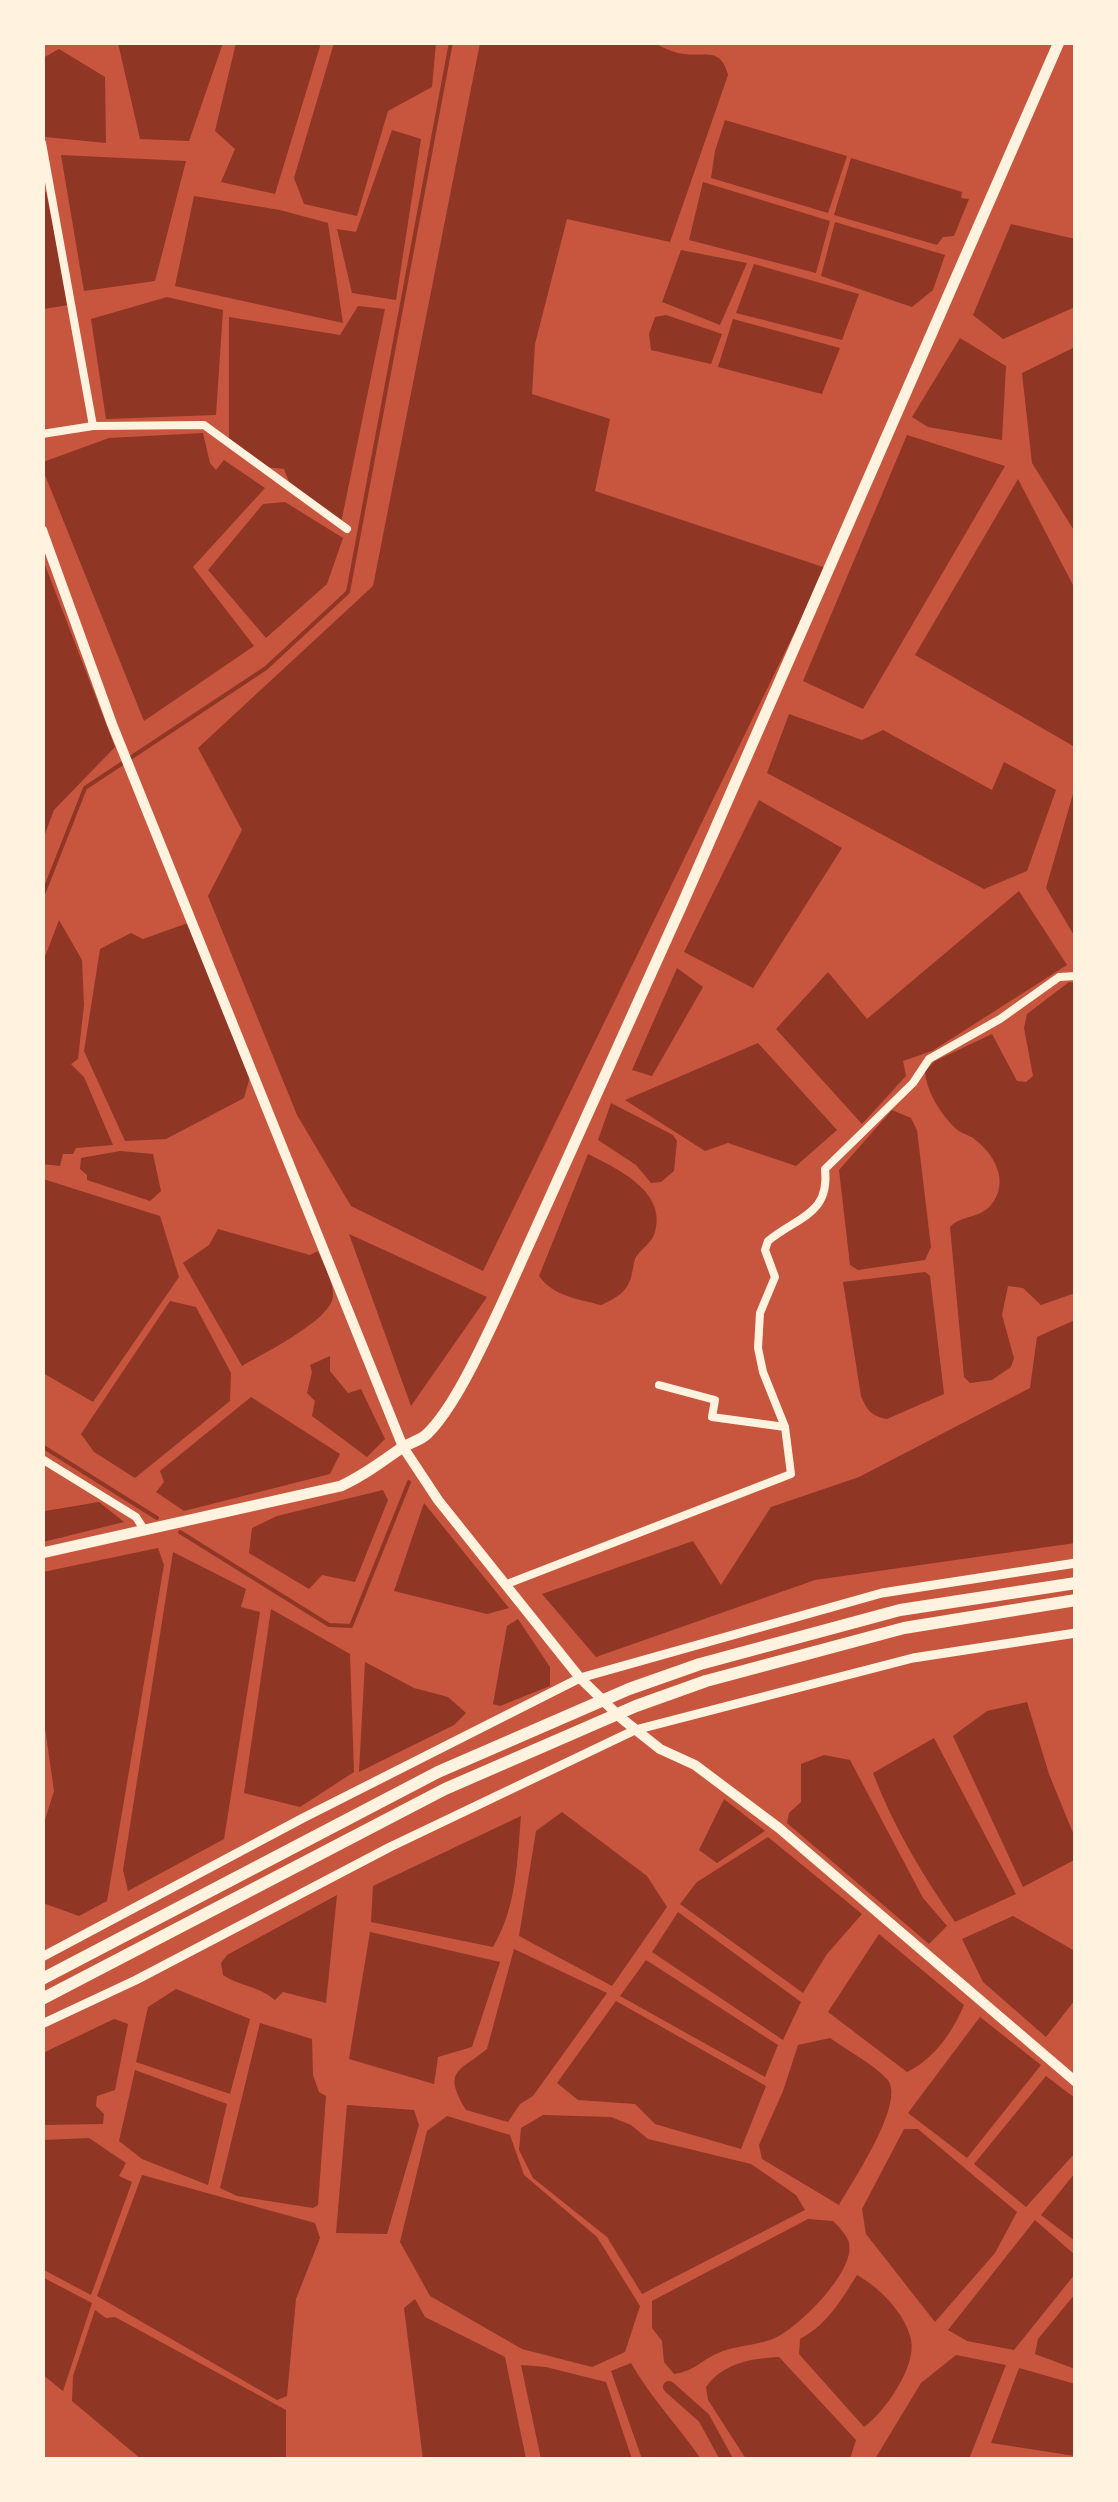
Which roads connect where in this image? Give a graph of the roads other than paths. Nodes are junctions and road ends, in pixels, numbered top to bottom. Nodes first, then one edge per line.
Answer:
1 (1059, 42) edge
2 (42, 142) edge
3 (93, 426) junction
4 (42, 434) edge
5 (42, 530) edge
6 (347, 530) dead end
7 (1076, 976) edge
8 (659, 1385) dead end
9 (785, 1427) junction
10 (403, 1447) junction
11 (42, 1459) edge
12 (145, 1530) junction
13 (42, 1553) edge
14 (1076, 1563) edge
15 (1076, 1582) edge
16 (507, 1584) junction
17 (1076, 1600) edge
18 (1076, 1633) edge
19 (580, 1678) junction
20 (635, 1730) junction
21 (42, 1956) edge
22 (42, 1978) edge
23 (42, 1999) edge
24 (42, 2024) edge
25 (1076, 2082) edge

1 - 10 main road
2 - 3 street
3 - 4 street
3 - 6 street
5 - 10 main road
7 - 9 street
8 - 9 street
9 - 16 street
10 - 12 main road
10 - 16 main road
11 - 12 street
12 - 13 main road
14 - 19 street
15 - 22 highway
16 - 19 main road
17 - 23 highway
18 - 20 street
19 - 20 main road
19 - 21 street
20 - 24 street
20 - 25 main road

